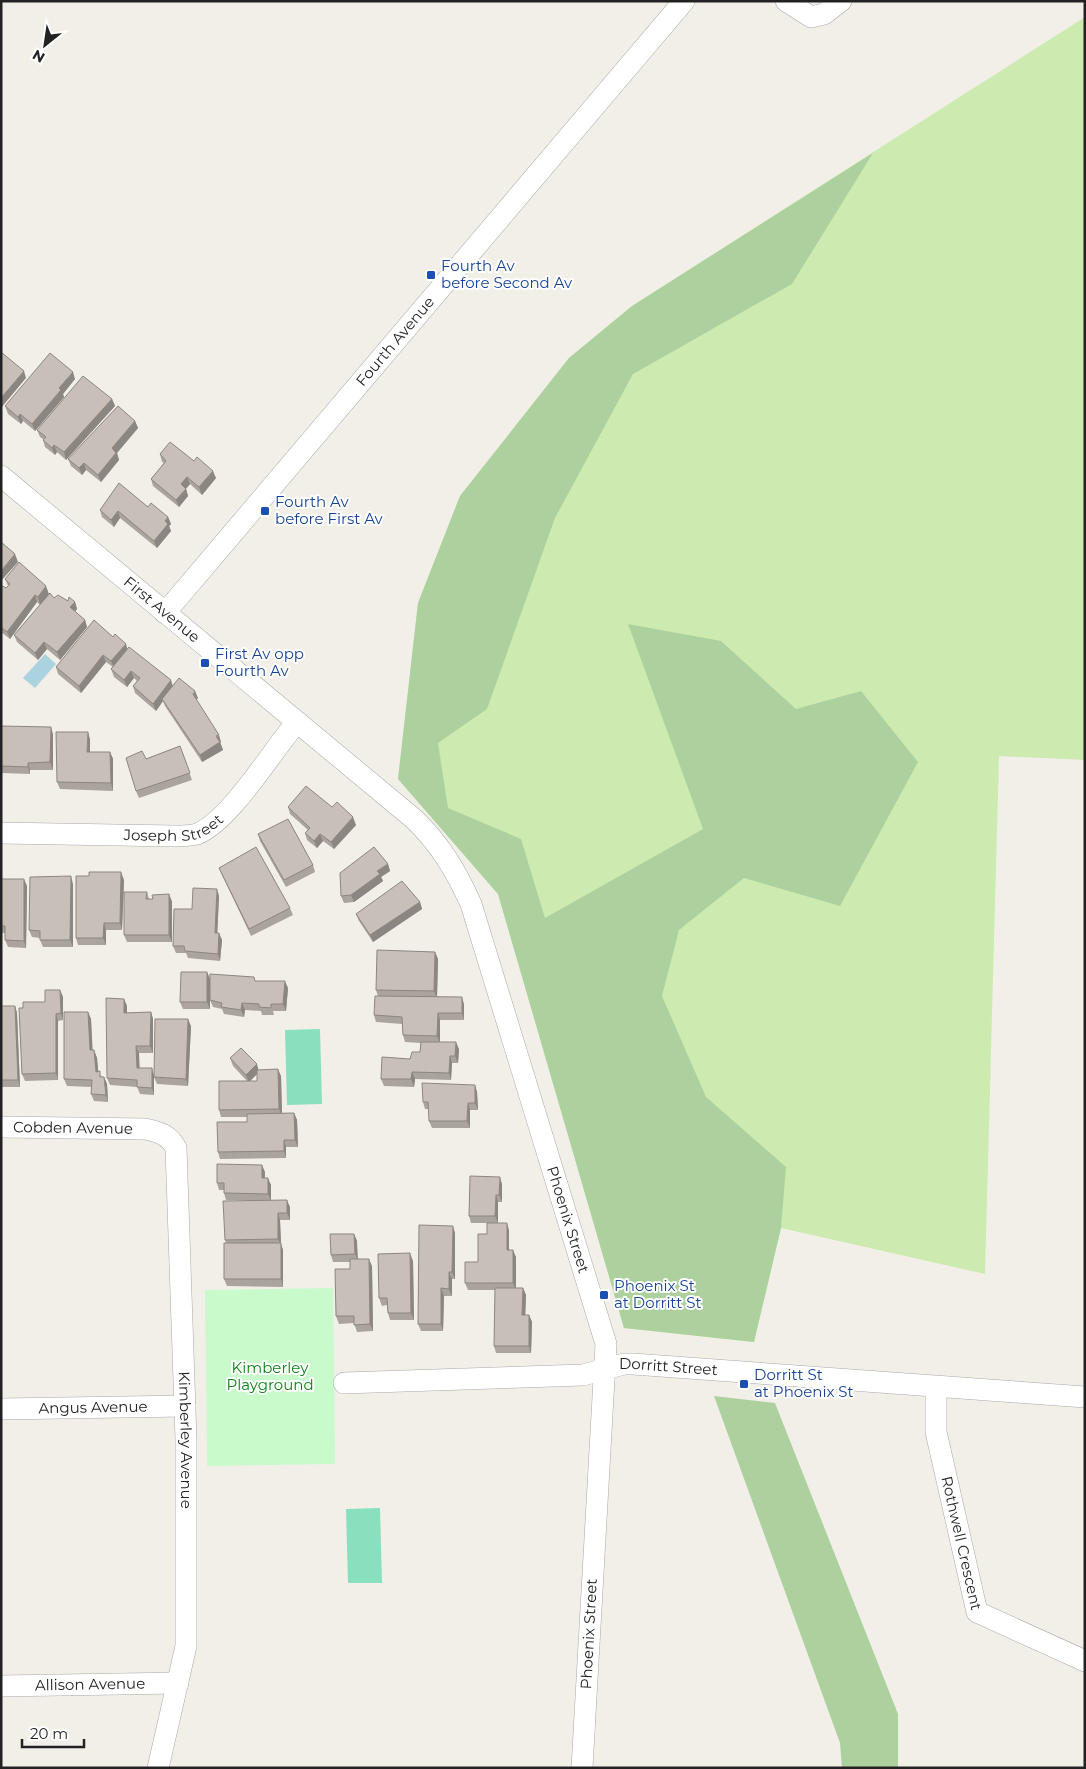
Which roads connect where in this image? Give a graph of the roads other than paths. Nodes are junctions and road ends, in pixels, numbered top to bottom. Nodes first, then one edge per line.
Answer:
1 (684, 1) edge
2 (786, 1) edge
3 (838, 5) edge
4 (1, 476) edge
5 (166, 613) junction
6 (297, 722) junction
7 (414, 819) joint
8 (1, 833) edge
9 (1, 1127) edge
10 (146, 1129) joint
11 (606, 1368) junction
12 (344, 1383) dead end
13 (936, 1387) junction
14 (1085, 1397) edge
15 (185, 1406) junction
16 (1, 1409) edge
17 (1085, 1661) edge
18 (178, 1683) junction
19 (1, 1686) edge
20 (158, 1768) edge
21 (582, 1768) edge

1 - 5 street, Fourth Avenue
2 - 3 street
4 - 5 street, First Avenue
5 - 6 street, First Avenue
6 - 7 street, First Avenue
6 - 8 street, Joseph Street
7 - 11 street, Phoenix Street
9 - 10 street, Cobden Avenue
10 - 15 street, Kimberley Avenue
11 - 12 street, Dorritt Street
11 - 13 street, Dorritt Street
11 - 21 street, Phoenix Street
13 - 14 street, Dorritt Street
13 - 17 street, Rothwell Crescent
15 - 16 street, Angus Avenue
15 - 18 street, Kimberley Avenue
18 - 19 street, Allison Avenue
18 - 20 street, Kimberley Avenue

